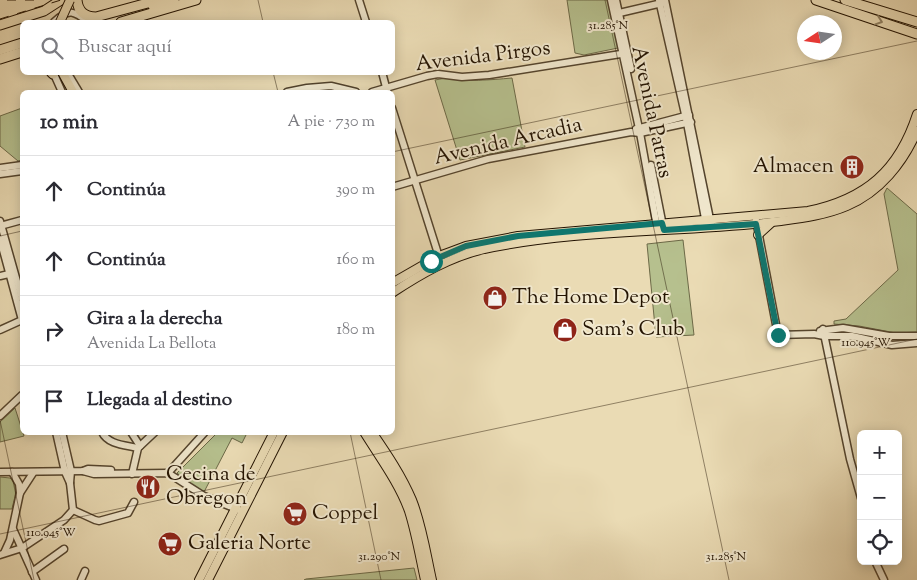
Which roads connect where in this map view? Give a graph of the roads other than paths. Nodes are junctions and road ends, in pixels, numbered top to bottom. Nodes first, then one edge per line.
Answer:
1 (63, 0) edge
2 (70, 0) edge
3 (77, 0) edge
4 (159, 0) edge
5 (174, 0) edge
6 (196, 0) edge
7 (359, 0) edge
8 (611, 0) edge
9 (616, 0) edge
10 (816, 0) edge
11 (845, 0) edge
12 (662, 2) edge
13 (617, 13) junction
14 (56, 20) edge
15 (58, 20) edge
16 (61, 20) edge
17 (85, 20) edge
18 (104, 20) edge
19 (128, 20) edge
20 (365, 20) edge
21 (917, 22) edge
22 (0, 25) edge
23 (915, 34) edge
24 (0, 50) edge
25 (20, 50) edge
26 (20, 51) edge
27 (625, 53) junction
28 (0, 58) edge
29 (56, 75) edge
30 (56, 75) edge
31 (57, 75) edge
32 (69, 75) edge
33 (383, 75) edge
34 (61, 90) edge
35 (66, 90) edge
36 (71, 90) edge
37 (78, 90) edge
38 (297, 90) edge
39 (348, 90) edge
40 (387, 90) edge
41 (390, 90) edge
42 (917, 114) edge
43 (687, 116) junction
44 (395, 117) edge
45 (689, 123) junction
46 (642, 130) junction
47 (917, 131) edge
48 (20, 166) edge
49 (0, 168) edge
50 (9, 169) junction
51 (20, 171) edge
52 (0, 174) edge
53 (415, 180) junction
54 (395, 186) edge
55 (20, 220) edge
56 (756, 220) junction
57 (773, 222) junction
58 (0, 224) edge
59 (708, 224) junction
60 (660, 227) junction
61 (758, 235) junction
62 (0, 239) edge
63 (440, 260) junction
64 (12, 273) junction
65 (0, 276) edge
66 (395, 282) edge
67 (395, 291) edge
68 (20, 294) edge
69 (20, 311) edge
70 (20, 321) edge
71 (0, 330) edge
72 (823, 333) junction
73 (917, 336) edge
74 (917, 343) edge
75 (20, 397) edge
76 (0, 416) edge
77 (57, 435) edge
78 (62, 435) edge
79 (103, 435) edge
80 (133, 435) edge
81 (152, 435) edge
82 (202, 435) edge
83 (273, 435) edge
84 (282, 435) edge
85 (285, 435) edge
86 (366, 435) edge
87 (374, 435) edge
88 (276, 446) junction
89 (139, 447) junction
90 (68, 471) junction
91 (0, 472) edge
92 (12, 472) junction
93 (133, 472) junction
94 (33, 473) junction
95 (168, 473) junction
96 (857, 481) edge
97 (20, 493) junction
98 (134, 502) dead end
99 (74, 510) junction
100 (239, 510) junction
101 (13, 529) junction
102 (22, 548) junction
103 (64, 549) dead end
104 (2, 554) edge
105 (877, 565) edge
106 (85, 571) dead end
107 (32, 572) junction
108 (36, 580) edge
109 (81, 580) edge
110 (200, 580) edge
111 (208, 580) edge
112 (425, 580) edge
113 (432, 580) edge
114 (884, 580) edge

1 - 14 main road
1 - 22 highway
2 - 16 main road, bridge
3 - 4 highway
5 - 18 highway
6 - 19 highway
7 - 20 street
8 - 13 street, Avenida Patras
9 - 13 street, Avenida Patras
10 -> 23 highway
11 - 21 highway
12 - 13 street
12 - 43 street
13 - 27 street, Avenida Patras
15 - 17 street
24 - 25 highway
26 - 28 highway
27 - 41 street, Avenida Pirgos
27 - 46 street, Avenida Patras
29 - 34 street
30 - 35 main road
31 - 36 main road
32 - 37 street
33 - 40 street
38 - 39 street
42 - 56 main road
43 - 45 street
43 - 46 street, Avenida Arcadia
44 - 53 street
45 - 46 street, Avenida Arcadia
45 - 59 street
46 - 53 street, Avenida Arcadia
46 - 60 street, Avenida Patras
47 - 57 main road
48 - 50 street
49 - 50 street
50 - 51 street
50 - 52 street
53 - 54 street, Avenida Arcadia
53 - 63 street
55 - 58 street
56 - 57 main road
56 - 59 main road
56 - 61 street
57 - 61 main road
58 - 64 street
59 - 60 main road
60 - 63 main road
61 - 72 street
62 - 64 street
63 - 66 main road
63 - 67 main road
64 - 65 street
64 - 68 street
64 - 69 street
70 - 71 street
72 - 73 street
72 - 74 street
72 - 96 street
75 - 76 street
77 - 90 street
78 - 90 street
79 - 89 street
80 - 89 street
81 - 89 street
82 - 95 street
83 - 100 main road
84 - 88 main road
85 - 88 main road
86 - 112 main road
87 - 113 main road
88 - 100 main road
89 - 93 street
90 - 93 street
90 - 94 street
90 - 99 street
91 - 92 street
92 - 94 street
92 - 97 street
93 - 95 street
94 - 97 street
95 - 100 street
97 - 101 street
98 - 99 street
99 - 102 street
100 - 110 main road
100 - 111 main road
101 - 102 street
101 - 104 street
102 - 104 street
102 - 107 street
103 - 107 street
105 - 114 street
106 - 109 street
107 - 108 street

